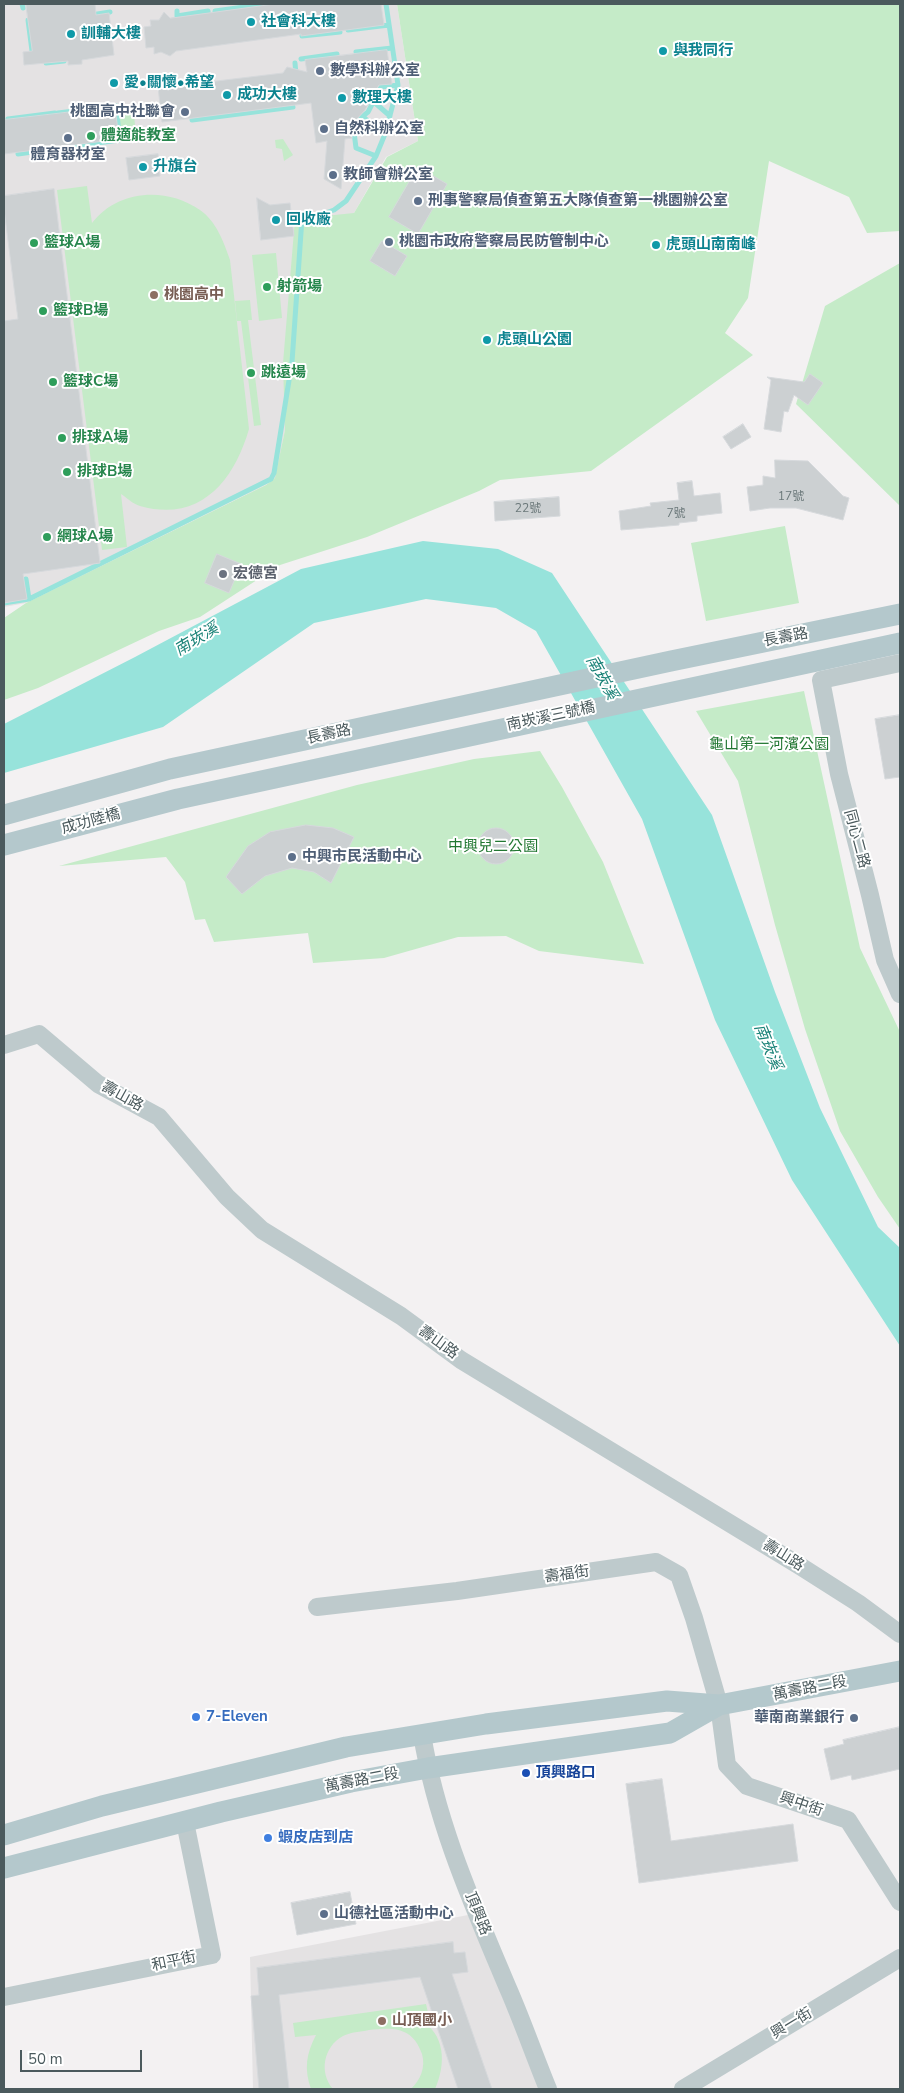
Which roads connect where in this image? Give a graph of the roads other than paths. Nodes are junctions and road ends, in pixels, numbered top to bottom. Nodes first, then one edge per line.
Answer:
1 (900, 614) edge
2 (900, 643) edge
3 (671, 661) joint
4 (900, 663) edge
5 (696, 685) joint
6 (488, 700) joint
7 (494, 730) joint
8 (170, 769) joint
9 (178, 799) joint
10 (4, 814) edge
11 (4, 845) edge
12 (893, 960) edge
13 (900, 994) edge
14 (4, 1045) edge
15 (317, 1607) dead end
16 (900, 1634) edge
17 (900, 1671) edge
18 (719, 1705) junction
19 (422, 1734) junction
20 (428, 1768) junction
21 (185, 1822) junction
22 (4, 1835) edge
23 (4, 1868) edge
24 (900, 1902) edge
25 (900, 1958) edge
26 (4, 1997) edge
27 (548, 2089) edge
28 (683, 2089) edge

1 - 3 main road, 長壽路
2 - 5 main road, 長壽路
3 - 6 main road, 南崁溪三號橋
4 - 12 street, 同心二路
5 - 7 main road, 南崁溪三號橋
6 - 8 main road, 長壽路
7 - 9 main road, 長壽路
8 - 10 main road, 成功陸橋
9 - 11 main road, 成功陸橋
12 - 13 street, 同心二路
14 - 16 street, 壽山路
15 - 18 street, 壽福街
17 - 18 main road, 萬壽路二段
18 - 19 main road, 萬壽路二段
18 - 20 main road, 萬壽路二段
18 - 24 street, 興中街
19 - 20 street, 頂興路
19 - 22 main road, 萬壽路二段
20 - 21 main road, 萬壽路二段
20 - 27 street, 頂興路
21 - 23 main road, 萬壽路二段
21 - 26 street, 和平街
25 - 28 street, 興一街

